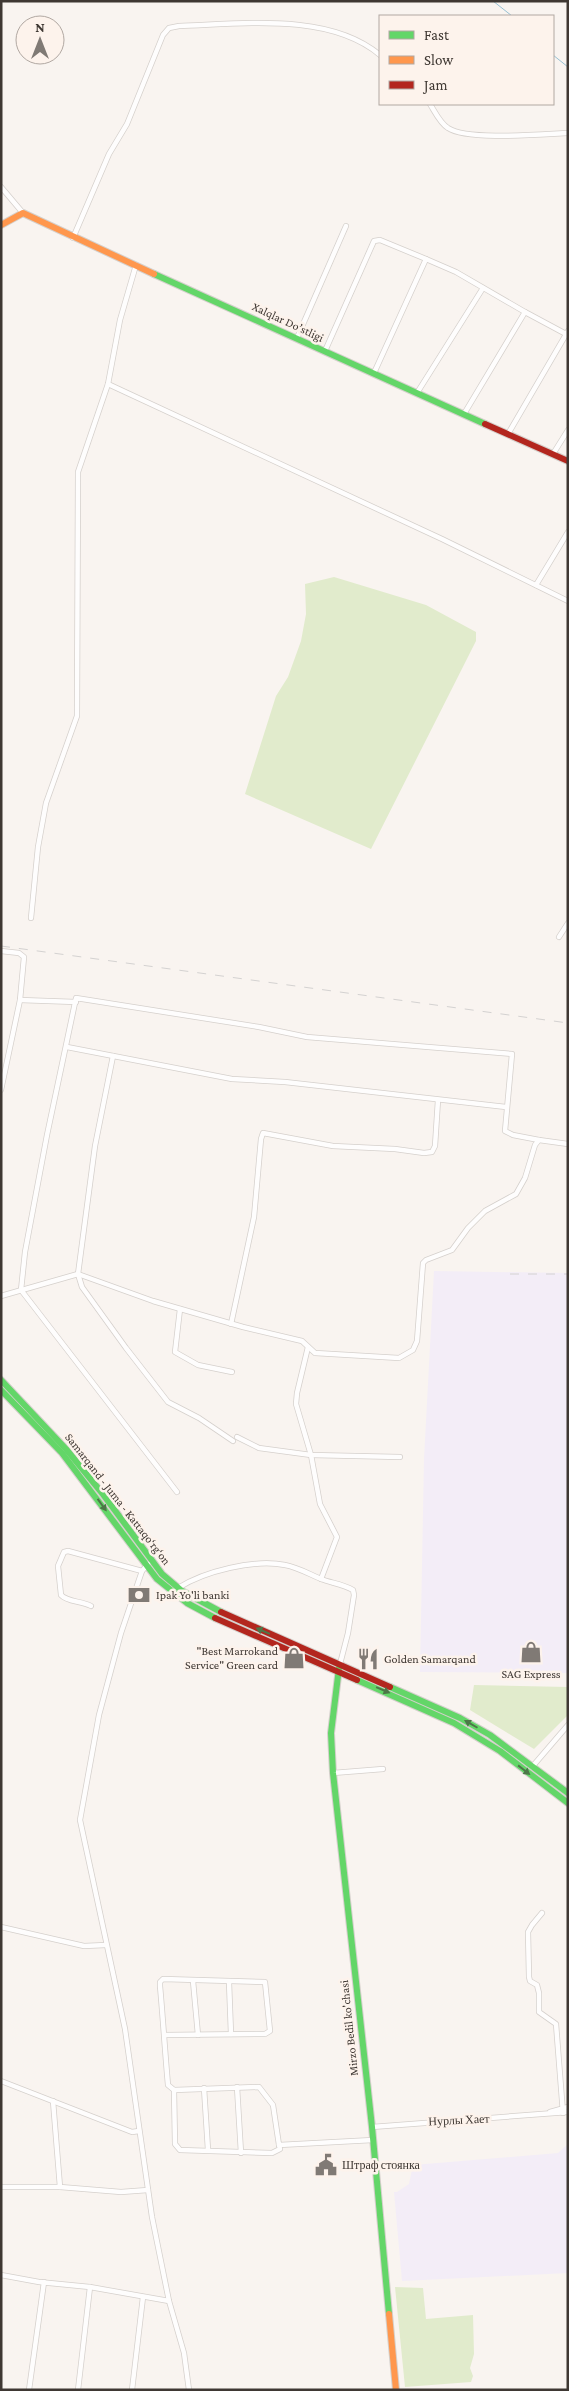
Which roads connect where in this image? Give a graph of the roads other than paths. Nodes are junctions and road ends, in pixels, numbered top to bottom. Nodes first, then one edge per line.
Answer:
1 (379, 54) edge
2 (431, 105) edge
3 (568, 133) edge
4 (1, 187) edge
5 (23, 213) junction
6 (1, 225) edge
7 (346, 226) dead end
8 (73, 238) junction
9 (426, 258) junction
10 (136, 265) junction
11 (484, 288) junction
12 (525, 312) junction
13 (567, 333) edge
14 (297, 338) junction
15 (325, 351) junction
16 (374, 373) junction
17 (108, 384) junction
18 (417, 393) junction
19 (464, 414) junction
20 (568, 430) edge
21 (508, 434) junction
22 (553, 454) junction
23 (568, 461) edge
24 (567, 533) edge
25 (536, 586) junction
26 (568, 601) edge
27 (31, 918) dead end
28 (568, 923) edge
29 (558, 937) dead end
30 (1, 951) edge
31 (20, 1000) junction
32 (76, 1002) junction
33 (67, 1047) junction
34 (113, 1056) junction
35 (2, 1083) edge
36 (1, 1090) edge
37 (438, 1100) junction
38 (506, 1107) junction
39 (539, 1140) junction
40 (568, 1144) edge
41 (78, 1274) junction
42 (22, 1290) junction
43 (1, 1296) edge
44 (180, 1309) junction
45 (232, 1324) junction
46 (308, 1347) junction
47 (232, 1372) dead end
48 (1, 1375) edge
49 (1, 1380) edge
50 (4, 1388) edge
51 (237, 1437) dead end
52 (233, 1442) dead end
53 (311, 1455) junction
54 (400, 1457) dead end
55 (177, 1492) dead end
56 (152, 1560) junction
57 (144, 1568) junction
58 (322, 1579) junction
59 (178, 1588) junction
60 (91, 1606) dead end
61 (340, 1664) junction
62 (338, 1672) junction
63 (568, 1725) edge
64 (532, 1767) junction
65 (383, 1769) dead end
66 (333, 1773) junction
67 (568, 1793) edge
68 (568, 1803) edge
69 (542, 1913) dead end
70 (1, 1927) edge
71 (106, 1944) junction
72 (193, 1981) junction
73 (229, 1982) junction
74 (231, 2034) junction
75 (164, 2035) junction
76 (198, 2035) junction
77 (1, 2081) edge
78 (237, 2087) junction
79 (204, 2088) junction
80 (174, 2090) junction
81 (53, 2101) junction
82 (565, 2110) edge
83 (372, 2128) junction
84 (139, 2131) junction
85 (373, 2140) junction
86 (279, 2144) junction
87 (208, 2150) junction
88 (241, 2153) junction
89 (1, 2187) edge
90 (60, 2187) junction
91 (148, 2190) junction
92 (1, 2275) edge
93 (44, 2282) junction
94 (90, 2287) junction
95 (144, 2297) junction
96 (169, 2301) junction
97 (29, 2390) edge
98 (78, 2390) edge
99 (132, 2390) edge
100 (189, 2390) edge
101 (396, 2390) edge

1 - 8 street
2 - 3 street
4 - 5 street
5 - 6 main road
5 - 8 main road, Xalqlar Do’stligi
7 - 14 street
8 - 10 main road, Xalqlar Do’stligi
9 - 11 street
9 - 15 street
9 - 16 street
10 - 14 main road, Xalqlar Do’stligi
10 - 17 street
11 - 12 street
11 - 18 street
12 - 13 street
12 - 19 street
13 - 21 street
14 - 15 main road, Xalqlar Do’stligi
15 - 16 main road, Xalqlar Do’stligi
16 - 18 main road, Xalqlar Do’stligi
17 - 25 street
17 - 27 street
18 - 19 main road, Xalqlar Do’stligi
19 - 21 main road, Xalqlar Do’stligi
20 - 22 street
21 - 22 main road, Xalqlar Do’stligi
22 - 23 main road, Xalqlar Do’stligi
24 - 25 street
25 - 26 street
28 - 29 street
30 - 31 street
31 - 32 street
31 - 35 street
32 - 33 street
32 - 38 street
33 - 34 street
33 - 42 street
34 - 37 street
34 - 41 street
35 - 36 street
37 - 38 street
37 - 45 street
38 - 39 street
39 - 40 street
39 - 46 street
41 - 42 street
41 - 44 street
41 - 52 street
42 - 43 street
42 - 55 street
44 - 45 street
44 - 47 street
45 - 46 street
46 - 53 street
48 - 50 street
49 - 50 main road, Samarqand - Juma - Kattaqo‘rg‘on
50 - 56 main road, Samarqand - Juma - Kattaqo‘rg‘on
50 -> 57 main road, Samarqand - Juma - Kattaqo‘rg‘on
51 - 53 street
53 - 54 street
53 - 58 street
56 - 57 street
56 - 59 main road, Samarqand - Juma - Kattaqo‘rg‘on
57 - 60 street
57 - 62 main road, Samarqand - Juma - Kattaqo‘rg‘on
57 - 71 street
58 - 59 street
58 - 61 street
61 -> 59 main road, Samarqand - Juma - Kattaqo‘rg‘on
61 - 62 main road, Mirzo Bedil ko'chasi
64 -> 61 main road, Samarqand - Juma - Kattaqo‘rg‘on
62 - 66 main road, Mirzo Bedil ko'chasi
62 -> 68 main road, Samarqand - Juma - Kattaqo‘rg‘on
63 - 64 street
64 - 67 main road, Samarqand - Juma - Kattaqo‘rg‘on
65 - 66 street
66 - 83 main road, Mirzo Bedil ko'chasi
69 - 82 street
70 - 71 street
71 - 84 street
72 - 73 street
72 - 75 street
72 - 76 street
73 - 74 street
73 - 74 street
74 - 76 street
75 - 76 street
75 - 80 street
77 - 81 street
78 - 79 street
78 - 86 street
78 - 88 street
79 - 80 street
79 - 87 street
80 - 87 street
81 - 84 street
81 - 90 street
82 - 83 street, Нурлы Хает
83 - 85 main road, Mirzo Bedil ko'chasi
84 - 91 street
85 - 86 street
85 - 101 main road, Mirzo Bedil ko'chasi
86 - 88 street
87 - 88 street
89 - 90 street
90 - 91 street
91 - 96 street
92 - 93 street
93 - 94 street
93 - 97 street
94 - 95 street
94 - 98 street
95 - 96 street
95 - 99 street
96 - 100 street

